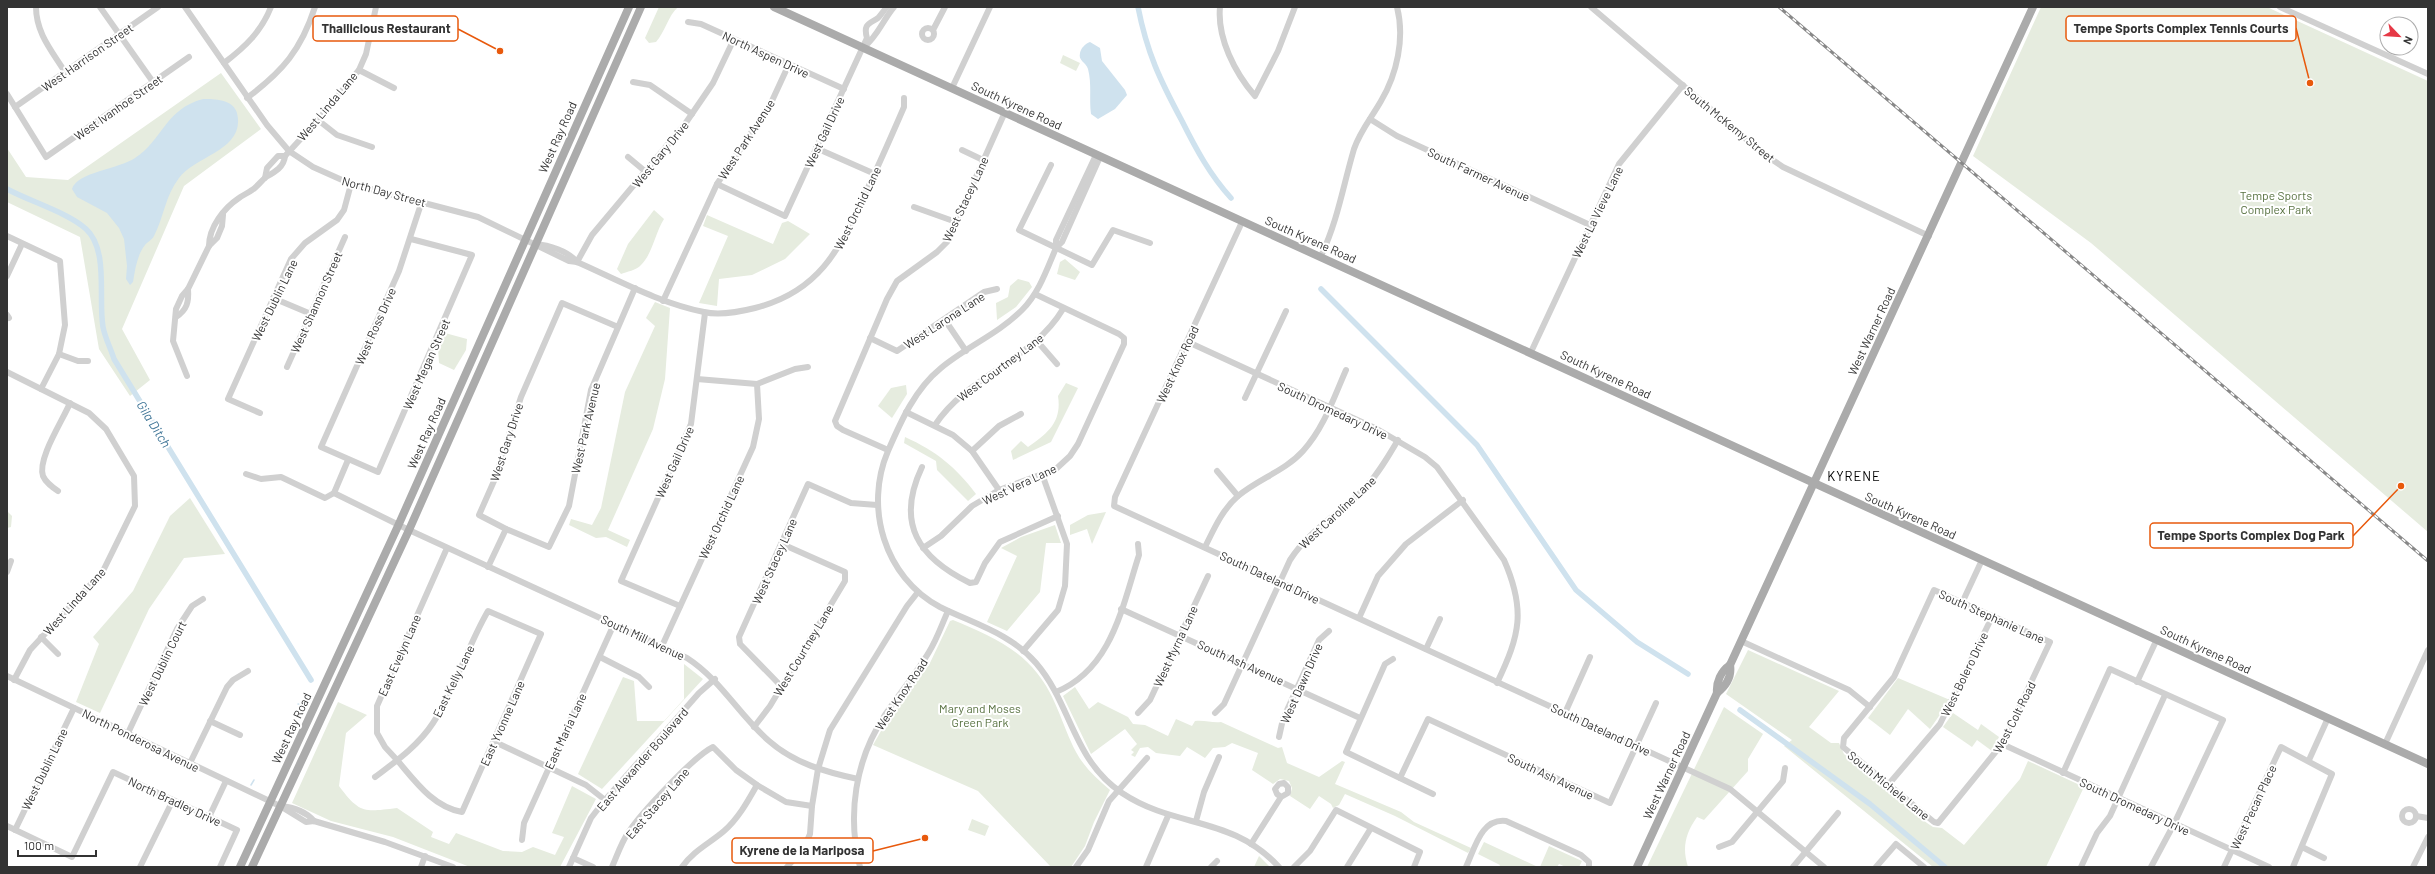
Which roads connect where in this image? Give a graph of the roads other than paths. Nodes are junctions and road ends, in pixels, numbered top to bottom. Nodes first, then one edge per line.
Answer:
1 (36, 7) edge
2 (100, 7) edge
3 (158, 7) edge
4 (185, 7) edge
5 (271, 7) edge
6 (315, 7) edge
7 (376, 7) edge
8 (629, 7) edge
9 (641, 7) edge
10 (774, 7) edge
11 (887, 7) edge
12 (894, 7) edge
13 (945, 7) edge
14 (990, 7) edge
15 (1220, 7) edge
16 (1295, 7) edge
17 (1397, 7) edge
18 (1591, 7) edge
19 (2034, 7) edge
20 (2280, 7) edge
21 (374, 18) junction
22 (422, 21) dead end
23 (688, 22) dead end
24 (933, 30) dead end
25 (119, 34) junction
26 (734, 39) junction
27 (862, 48) junction
28 (189, 57) dead end
29 (224, 63) junction
30 (789, 64) junction
31 (359, 70) junction
32 (65, 72) junction
33 (2428, 74) edge
34 (152, 82) junction
35 (633, 82) dead end
36 (1683, 85) junction
37 (394, 88) dead end
38 (844, 88) junction
39 (952, 88) junction
40 (7, 94) edge
41 (247, 98) junction
42 (904, 98) dead end
43 (15, 107) junction
44 (1005, 112) junction
45 (692, 114) junction
46 (1370, 119) junction
47 (318, 120) junction
48 (372, 147) dead end
49 (816, 148) junction
50 (962, 150) dead end
51 (287, 153) junction
52 (1098, 156) junction
53 (628, 157) dead end
54 (983, 160) junction
55 (1051, 165) dead end
56 (646, 172) junction
57 (875, 174) junction
58 (351, 184) junction
59 (717, 184) junction
60 (422, 201) junction
61 (914, 206) dead end
62 (956, 222) junction
63 (1242, 222) junction
64 (1590, 225) junction
65 (7, 236) edge
66 (1929, 236) junction
67 (345, 237) dead end
68 (411, 239) junction
69 (525, 240) junction
70 (22, 244) junction
71 (536, 244) junction
72 (1150, 244) dead end
73 (1056, 248) junction
74 (1321, 256) junction
75 (577, 262) junction
76 (7, 276) edge
77 (635, 288) junction
78 (997, 289) dead end
79 (1035, 294) junction
80 (273, 298) junction
81 (664, 301) junction
82 (1063, 308) junction
83 (1286, 311) dead end
84 (705, 313) junction
85 (737, 313) joint
86 (310, 314) junction
87 (945, 320) junction
88 (618, 328) junction
89 (870, 338) junction
90 (1037, 341) junction
91 (1188, 342) junction
92 (966, 351) junction
93 (1530, 352) junction
94 (59, 354) junction
95 (88, 361) dead end
96 (1057, 364) dead end
97 (287, 367) dead end
98 (808, 367) dead end
99 (1346, 370) dead end
100 (7, 372) edge
101 (1257, 374) junction
102 (187, 376) dead end
103 (697, 380) junction
104 (757, 384) junction
105 (41, 389) junction
106 (1245, 398) dead end
107 (70, 403) junction
108 (1329, 408) junction
109 (906, 412) junction
110 (260, 413) dead end
111 (1021, 414) dead end
112 (935, 425) junction
113 (1398, 440) junction
114 (888, 450) junction
115 (972, 451) junction
116 (348, 460) junction
117 (922, 468) dead end
118 (1217, 471) dead end
119 (246, 474) dead end
120 (1042, 474) junction
121 (1813, 484) junction
122 (999, 490) junction
123 (58, 491) dead end
124 (334, 493) junction
125 (1238, 496) junction
126 (1463, 500) junction
127 (877, 505) junction
128 (1114, 506) joint
129 (1058, 516) junction
130 (403, 528) junction
131 (506, 529) junction
132 (782, 544) junction
133 (1138, 544) dead end
134 (447, 548) junction
135 (923, 548) junction
136 (1205, 548) junction
137 (1982, 560) junction
138 (11, 561) dead end
139 (488, 567) junction
140 (7, 572) edge
141 (1208, 576) dead end
142 (1280, 582) junction
143 (918, 592) junction
144 (203, 599) dead end
145 (1962, 603) junction
146 (680, 606) junction
147 (1122, 609) junction
148 (948, 611) junction
149 (1992, 616) junction
150 (1359, 618) junction
151 (1440, 619) dead end
152 (614, 624) junction
153 (1329, 631) dead end
154 (541, 634) joint
155 (1181, 635) junction
156 (40, 637) junction
157 (2157, 640) junction
158 (1741, 641) junction
159 (2050, 642) joint
160 (662, 646) junction
161 (1426, 649) junction
162 (1023, 650) junction
163 (2428, 650) edge
164 (58, 654) dead end
165 (600, 657) junction
166 (1590, 657) dead end
167 (1393, 659) dead end
168 (1243, 663) junction
169 (248, 671) dead end
170 (7, 676) edge
171 (715, 679) junction
172 (14, 680) junction
173 (1497, 682) junction
174 (2137, 682) junction
175 (781, 686) junction
176 (649, 687) dead end
177 (1297, 688) junction
178 (1056, 692) junction
179 (2165, 695) junction
180 (1656, 703) dead end
181 (1870, 707) junction
182 (74, 708) junction
183 (1138, 713) dead end
184 (1215, 713) dead end
185 (1565, 713) junction
186 (1360, 718) junction
187 (2328, 718) junction
188 (210, 721) junction
189 (754, 727) junction
190 (128, 733) junction
191 (240, 735) dead end
192 (1279, 738) dead end
193 (495, 742) junction
194 (2002, 744) junction
195 (2385, 744) junction
196 (1637, 746) junction
197 (1219, 757) dead end
198 (1146, 758) dead end
199 (397, 760) junction
200 (2309, 760) junction
201 (190, 763) junction
202 (2428, 764) edge
203 (549, 766) junction
204 (1683, 767) junction
205 (1785, 768) dead end
206 (818, 769) junction
207 (2063, 773) junction
208 (374, 777) dead end
209 (1400, 778) junction
210 (858, 779) junction
211 (226, 780) junction
212 (757, 785) junction
213 (1888, 785) junction
214 (1118, 790) junction
215 (1433, 794) dead end
216 (1282, 797) dead end
217 (2119, 798) junction
218 (172, 800) junction
219 (605, 800) junction
220 (275, 804) junction
221 (812, 806) junction
222 (1758, 811) junction
223 (462, 812) joint
224 (1838, 812) dead end
225 (1168, 816) junction
226 (2416, 816) dead end
227 (209, 817) junction
228 (2428, 818) edge
229 (1196, 821) junction
230 (1938, 823) joint
231 (2174, 824) junction
232 (7, 826) edge
233 (1371, 828) junction
234 (15, 830) junction
235 (2428, 837) edge
236 (522, 840) dead end
237 (1251, 844) junction
238 (1719, 847) dead end
239 (2302, 847) junction
240 (2233, 851) junction
241 (1806, 852) junction
242 (425, 856) junction
243 (573, 858) junction
244 (2324, 858) dead end
245 (1217, 861) dead end
246 (140, 867) edge
247 (220, 867) edge
248 (240, 867) edge
249 (252, 867) edge
250 (421, 867) edge
251 (453, 867) edge
252 (569, 867) edge
253 (594, 867) edge
254 (612, 867) edge
255 (682, 867) edge
256 (787, 867) edge
257 (860, 867) edge
258 (1076, 867) edge
259 (1146, 867) edge
260 (1211, 867) edge
261 (1279, 867) edge
262 (1294, 867) edge
263 (1347, 867) edge
264 (1414, 867) edge
265 (1466, 867) edge
266 (1589, 867) edge
267 (1637, 867) edge
268 (1793, 867) edge
269 (1824, 867) edge
270 (1876, 867) edge
271 (1924, 867) edge
272 (2081, 867) edge
273 (2151, 867) edge
274 (2224, 867) edge
275 (2269, 867) edge
276 (2293, 867) edge
277 (2413, 867) edge

1 - 32 street
2 - 25 street
3 - 25 street, West Harrison Street
4 - 29 street, North Day Street
5 - 29 street
6 - 41 street
7 - 21 street, West Linda Lane
8 - 69 main road, West Ray Road
9 - 71 main road, West Ray Road
10 - 27 main road, South Kyrene Road
11 - 27 street, West Gail Drive
12 - 27 street, West Gail Drive
13 - 24 street
14 - 39 street
15 - 16 street
17 - 46 street
18 - 36 street, South McKemy Street
19 - 66 main road, West Warner Road
20 - 33 street
21 - 22 street
21 - 31 street, West Linda Lane
23 - 26 street, North Aspen Drive
25 - 32 street, West Harrison Street
25 - 34 street
26 - 30 street, North Aspen Drive
26 - 45 street, West Gary Drive
27 - 38 street, West Gail Drive
27 - 39 main road, South Kyrene Road
28 - 34 street, West Ivanhoe Street
29 - 41 street, North Day Street
30 - 38 street, North Aspen Drive
30 - 59 street, West Park Avenue
31 - 37 street
31 - 47 street, West Linda Lane
32 - 43 street, West Harrison Street
34 - 43 street, West Ivanhoe Street
35 - 45 street
36 - 64 street, West La Vieve Lane
36 - 66 street, South McKemy Street
38 - 49 street, West Gail Drive
39 - 44 main road, South Kyrene Road
40 - 43 street
41 - 51 street, North Day Street
42 - 57 street, West Orchid Lane
44 - 52 main road, South Kyrene Road
44 - 54 street, West Stacey Lane
45 - 56 street, West Gary Drive
46 - 64 street, South Farmer Avenue
46 - 74 street
47 - 48 street
47 - 51 street, West Linda Lane
49 - 57 street
49 - 59 street, West Gail Drive
50 - 54 street
51 - 58 street, North Day Street
51 - 102 street, West Linda Lane
52 - 63 main road, South Kyrene Road
52 - 73 street
53 - 56 street
54 - 62 street, West Stacey Lane
55 - 73 street
56 - 75 street, West Gary Drive
57 - 85 street, West Orchid Lane
58 - 60 street, North Day Street
58 - 80 street, West Dublin Lane
59 - 81 street, West Park Avenue
60 - 68 street, West Ross Drive
60 - 69 street, North Day Street
61 - 62 street
62 - 89 street, West Stacey Lane
63 - 74 main road, South Kyrene Road
63 - 91 street, West Knox Road
64 - 93 street, West La Vieve Lane
65 - 70 street
66 - 121 main road, West Warner Road
67 - 86 street, West Shannon Street
68 - 116 street, West Ross Drive
68 - 116 street, West Megan Street
69 - 71 street, North Day Street
69 - 130 main road, West Ray Road
70 - 76 street
70 - 94 street
71 - 75 street, North Day Street
71 - 130 main road, West Ray Road
72 - 73 street
73 - 79 street
74 - 93 main road, South Kyrene Road
75 - 77 street, North Day Street
77 - 81 street, North Day Street
77 - 88 street, West Park Avenue
78 - 87 street, West Larona Lane
79 - 82 street
79 - 92 street
80 - 86 street
80 - 110 street, West Dublin Lane
81 - 84 street, North Day Street
82 - 90 street, West Courtney Lane
82 - 120 street, West Vera Lane
83 - 101 street
84 - 85 street, North Day Street
84 - 103 street, West Gail Drive
86 - 97 street, West Shannon Street
87 - 89 street, West Larona Lane
87 - 92 street
88 - 131 street, West Park Avenue
88 - 131 street, West Gary Drive
89 - 114 street, West Stacey Lane
90 - 96 street
90 - 112 street, West Courtney Lane
91 - 101 street, South Dromedary Drive
91 - 128 street, West Knox Road
92 - 109 street
93 - 121 main road, South Kyrene Road
94 - 95 street
94 - 105 street
98 - 104 street
99 - 108 street
100 - 105 street, West Linda Lane
101 - 106 street
101 - 108 street, South Dromedary Drive
103 - 104 street
103 - 146 street, West Gail Drive
104 - 146 street, West Orchid Lane
105 - 107 street, West Linda Lane
107 - 123 street
107 - 156 street, West Linda Lane
108 - 113 street, South Dromedary Drive
108 - 125 street
109 - 112 street
109 - 114 street
111 - 115 street
112 - 115 street
113 - 126 street, South Dromedary Drive
113 - 142 street, West Caroline Lane
114 - 127 street
115 - 122 street
116 - 124 street
117 - 135 street
118 - 125 street
119 - 124 street
120 - 122 street, West Vera Lane
120 - 129 street
121 - 137 main road, South Kyrene Road
121 - 158 main road, West Warner Road
122 - 135 street, West Vera Lane
124 - 130 street, South Mill Avenue
125 - 136 street
126 - 150 street
126 - 173 street, South Dromedary Drive
127 - 132 street, West Stacey Lane
127 - 143 street
128 - 136 street, South Dateland Drive
129 - 135 street
129 - 162 street
130 - 134 street, South Mill Avenue
130 - 220 main road, West Ray Road
130 - 220 main road, West Ray Road
131 - 139 street
132 - 175 street, West Stacey Lane
132 - 175 street, West Courtney Lane
133 - 147 street
134 - 139 street, South Mill Avenue
134 - 199 street, East Evelyn Lane
136 - 142 street, South Dateland Drive
137 - 145 street
137 - 157 main road, South Kyrene Road
138 - 140 street
139 - 152 street, South Mill Avenue
141 - 155 street, West Myrna Lane
142 - 150 street, South Dateland Drive
142 - 168 street, West Caroline Lane
143 - 148 street
143 - 206 street
144 - 190 street, West Dublin Court
145 - 149 street, South Stephanie Lane
145 - 181 street, South Stephanie Lane
146 - 160 street, West Orchid Lane
147 - 155 street, South Ash Avenue
147 - 178 street
148 - 162 street
148 - 210 street, West Knox Road
149 - 159 street, South Stephanie Lane
149 - 213 street, West Bolero Drive
150 - 161 street, South Dateland Drive
151 - 161 street
152 - 160 street, South Mill Avenue
152 - 165 street, East Maria Lane
153 - 177 street, West Dawn Drive
154 - 193 street, East Yvonne Lane
154 - 199 street, East Kelly Lane
155 - 168 street, South Ash Avenue
155 - 183 street, West Myrna Lane
156 - 164 street
156 - 172 street, West Linda Lane
157 - 174 street
157 - 187 main road, South Kyrene Road
158 - 181 street
158 - 204 main road, West Warner Road
159 - 194 street, West Colt Road
160 - 171 street, South Mill Avenue
161 - 173 street, South Dateland Drive
162 - 178 street
163 - 195 street
165 - 176 street
165 - 203 street, East Maria Lane
166 - 185 street
167 - 186 street
168 - 177 street, South Ash Avenue
168 - 184 street, West Caroline Lane
169 - 188 street
170 - 172 street, North Ponderosa Avenue
171 - 189 street, South Mill Avenue
171 - 219 street, East Alexander Boulevard
172 - 182 street, North Ponderosa Avenue
173 - 185 street, South Dateland Drive
174 - 179 street
174 - 207 street
175 - 189 street, West Courtney Lane
177 - 186 street, South Ash Avenue
177 - 192 street, West Dawn Drive
178 - 214 street
179 - 217 street
179 - 231 street
180 - 196 street
181 - 213 street, South Michele Lane
182 - 190 street, North Ponderosa Avenue
182 - 234 street, West Dublin Lane
185 - 196 street, South Dateland Drive
186 - 209 street
187 - 195 main road, South Kyrene Road
187 - 200 street
188 - 191 street
188 - 201 street
189 - 206 street, South Mill Avenue
190 - 201 street, North Ponderosa Avenue
193 - 203 street
193 - 223 street, East Yvonne Lane
194 - 207 street, South Dromedary Drive
194 - 230 street, West Colt Road
195 - 202 main road, South Kyrene Road
196 - 204 street, South Dateland Drive
196 - 209 street, South Ash Avenue
197 - 229 street
198 - 214 street
199 - 208 street, East Kelly Lane
199 - 223 street, East Evelyn Lane
200 - 239 street
200 - 240 street, West Pecan Place
201 - 211 street, North Ponderosa Avenue
203 - 219 street
203 - 236 street, East Maria Lane
204 - 222 street, South Dateland Drive
204 - 267 main road, West Warner Road
205 - 222 street
206 - 210 street, South Mill Avenue
206 - 221 street
207 - 217 street, South Dromedary Drive
209 - 215 street
210 - 257 street, West Knox Road
211 - 220 street, North Ponderosa Avenue
211 - 227 street
212 - 221 street
212 - 254 street, East Stacey Lane
212 - 255 street
213 - 230 street, South Michele Lane
214 - 225 street
214 - 258 street
216 - 237 street
217 - 231 street, South Dromedary Drive
217 - 272 street
218 - 227 street, North Bradley Drive
218 - 234 street, North Bradley Drive
218 - 246 street
219 - 243 street, East Alexander Boulevard
220 - 242 street, North Ponderosa Avenue
220 - 248 main road, West Ray Road
220 - 249 main road, West Ray Road
221 - 256 street
222 - 238 street
222 - 241 street, South Dateland Drive
224 - 241 street
225 - 229 street
225 - 259 street
226 - 228 street
227 - 247 street, North Bradley Drive
229 - 237 street
231 - 240 street, South Dromedary Drive
231 - 273 street
232 - 234 street
233 - 262 street
233 - 263 street
233 - 264 street
235 - 277 street
237 - 261 street
239 - 244 street
239 - 276 street
240 - 274 street, West Pecan Place
240 - 275 street, South Dromedary Drive
241 - 268 street
241 - 269 street, South Dateland Drive
242 - 250 street
242 - 251 street, North Ponderosa Avenue
243 - 252 street, East Alexander Boulevard
243 - 253 street
245 - 260 street
265 - 266 street
270 - 271 street

